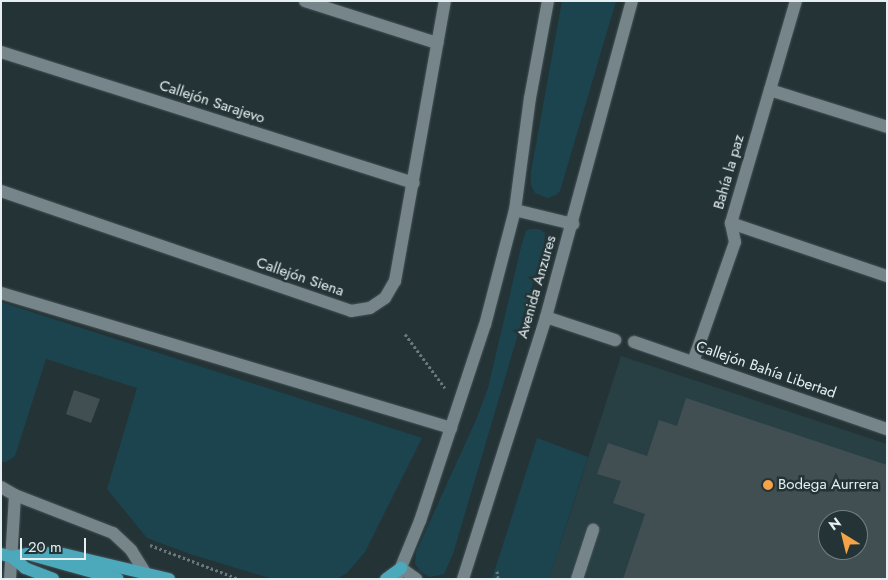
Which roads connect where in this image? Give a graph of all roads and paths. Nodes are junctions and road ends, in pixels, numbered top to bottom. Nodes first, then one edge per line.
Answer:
1 (305, 1) edge
2 (445, 1) edge
3 (548, 1) edge
4 (632, 1) edge
5 (796, 1) edge
6 (437, 43) junction
7 (1, 52) edge
8 (770, 90) junction
9 (887, 127) edge
10 (414, 183) junction
11 (1, 191) edge
12 (515, 210) junction
13 (732, 223) junction
14 (573, 224) junction
15 (887, 276) edge
16 (1, 293) edge
17 (546, 318) junction
18 (405, 334) dead end
19 (615, 340) dead end
20 (634, 342) dead end
21 (693, 362) junction
22 (447, 390) dead end
23 (450, 428) junction
24 (887, 429) edge
25 (1, 487) edge
26 (14, 495) junction
27 (593, 530) dead end
28 (28, 554) junction
29 (6, 556) edge
30 (497, 571) dead end
31 (399, 573) edge
32 (146, 574) junction
33 (10, 579) edge
34 (53, 579) edge
35 (118, 579) edge
36 (169, 579) edge
37 (386, 579) edge
38 (416, 579) edge
39 (463, 579) edge
40 (498, 579) edge
41 (578, 579) edge

1 - 6 street
2 - 6 street, Callejón Siena
3 - 12 street
4 - 14 street, Avenida Anzures
5 - 8 street, Bahía la paz
6 - 10 street, Callejón Siena
7 - 10 street, Callejón Sarajevo
8 - 9 street
8 - 13 street, Bahía la paz
10 - 11 street, Callejón Siena
12 - 14 street
12 - 23 street
13 - 15 street, Bahía la paz
13 - 21 street
14 - 17 street, Avenida Anzures
16 - 23 street
17 - 19 street
17 - 39 street, Avenida Anzures
18 - 22 path
20 - 21 street, Callejón Bahía Libertad
21 - 24 street, Callejón Bahía Libertad
23 - 31 street
25 - 26 street
26 - 29 street
26 - 32 street
27 - 41 street
28 - 29 main road
28 - 32 main road
28 - 35 main road
29 - 33 street
29 - 34 main road
30 - 40 path
31 - 37 main road
31 - 38 street
32 - 36 main road

